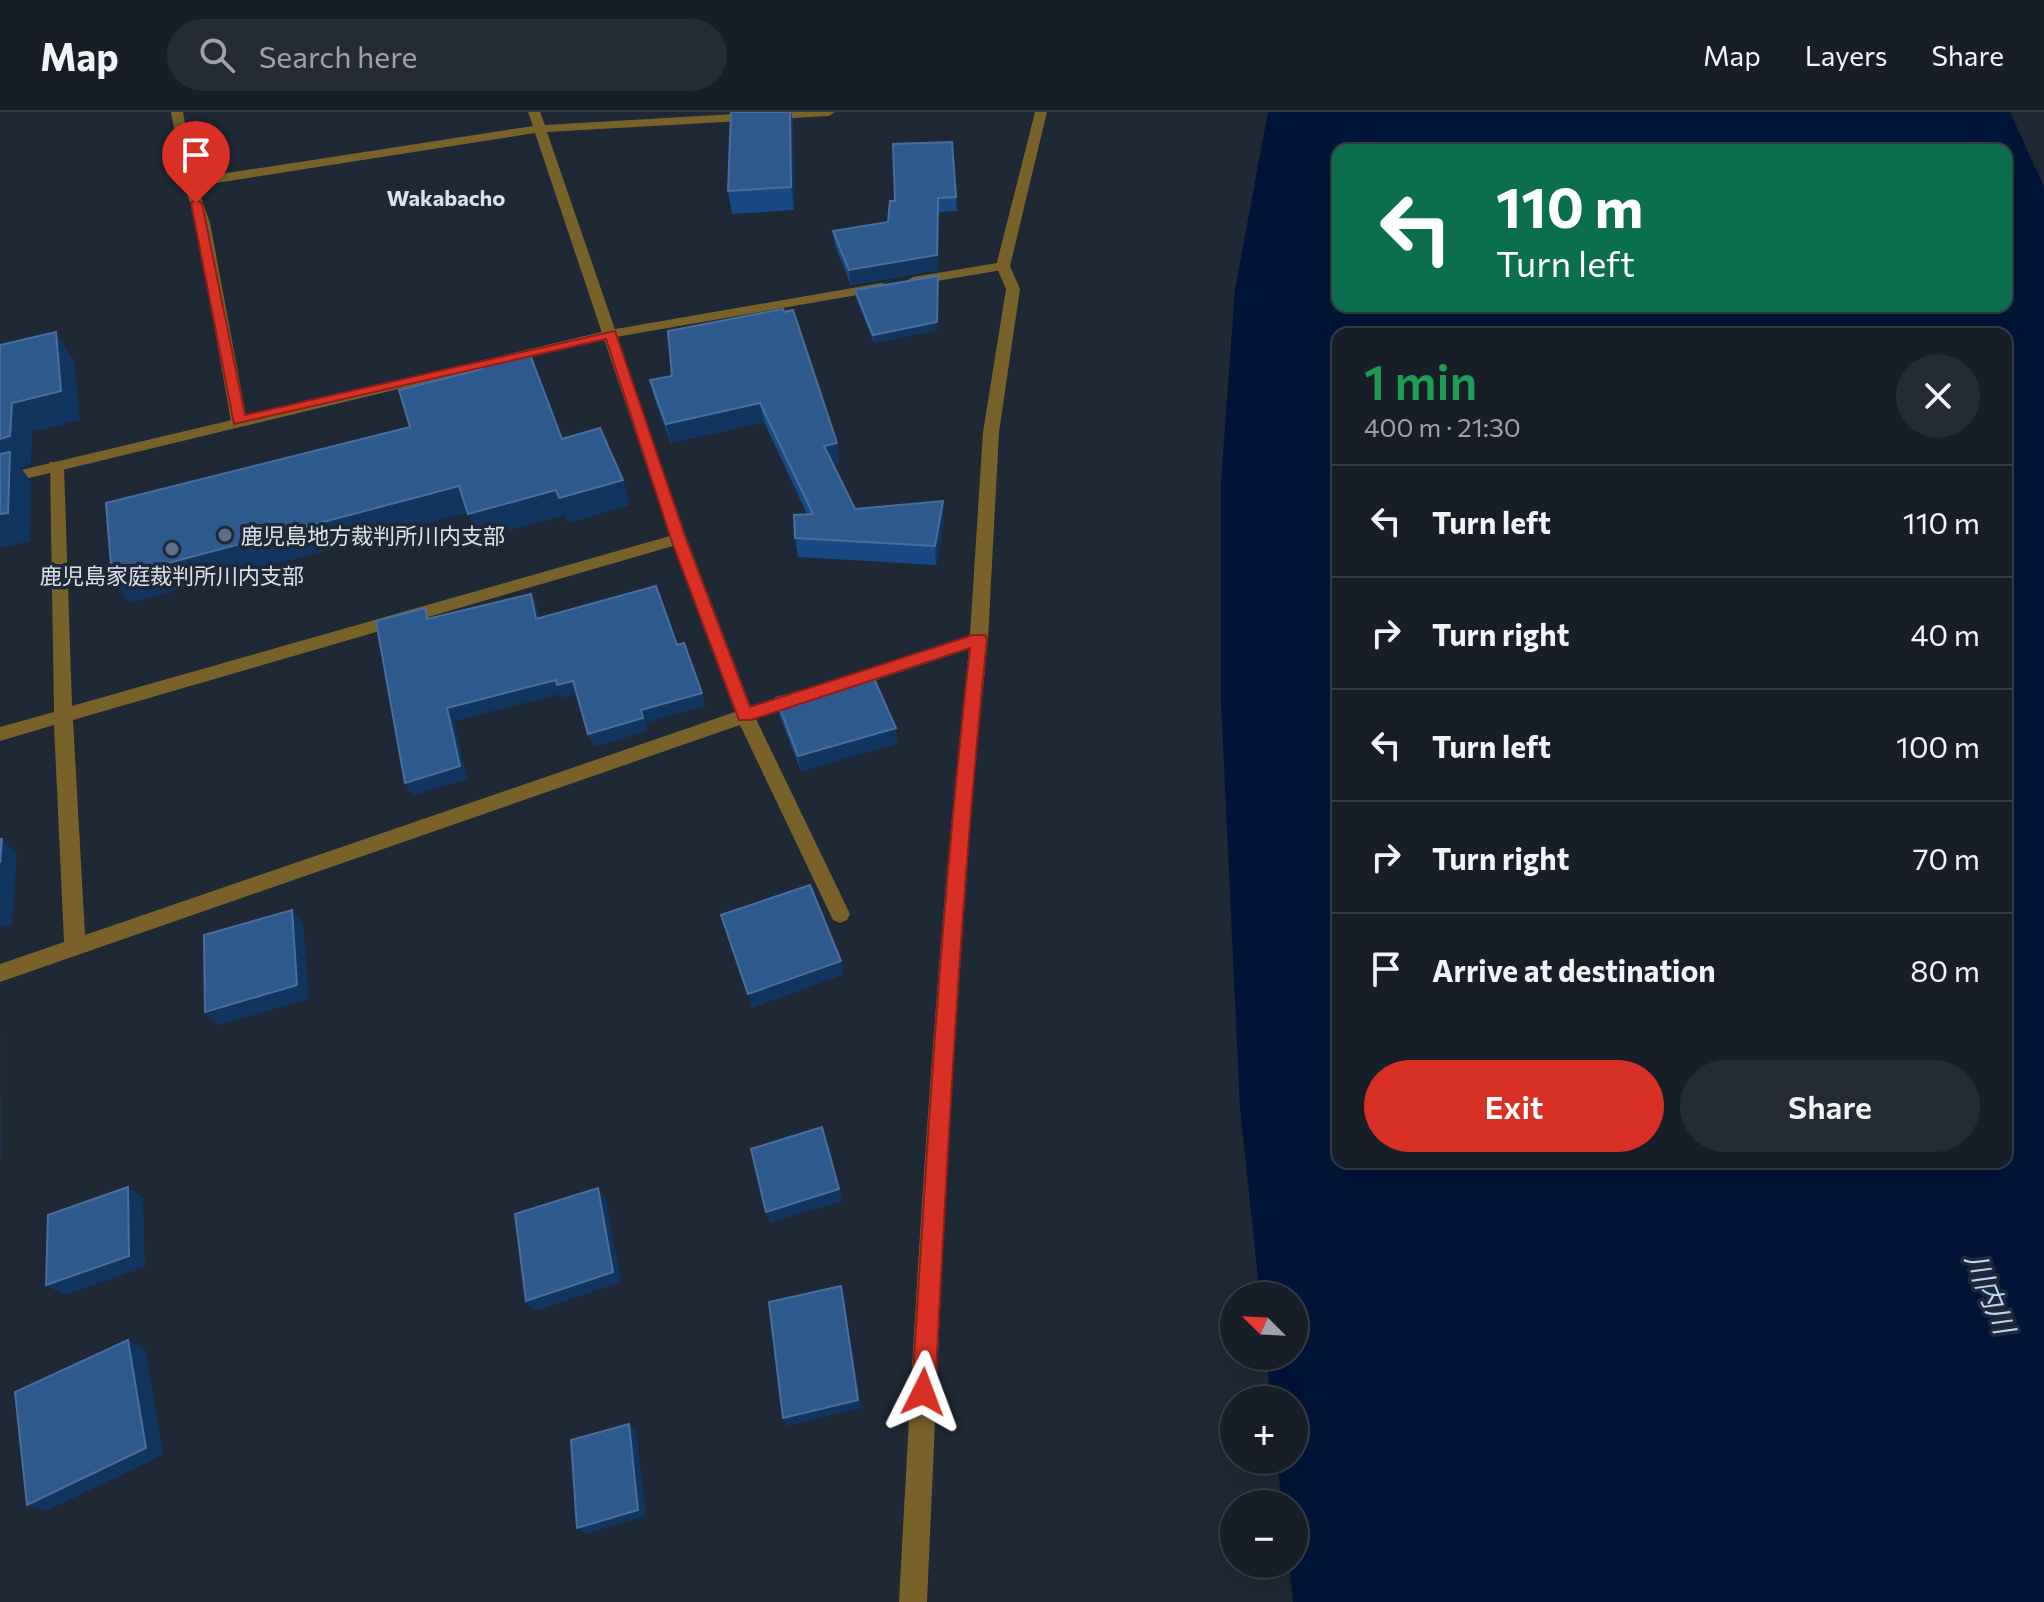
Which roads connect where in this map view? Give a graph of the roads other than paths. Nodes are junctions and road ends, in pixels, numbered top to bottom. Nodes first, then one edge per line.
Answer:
1 (177, 112) edge
2 (534, 112) edge
3 (829, 112) edge
4 (1041, 112) edge
5 (783, 113) edge
6 (540, 129) junction
7 (190, 183) junction
8 (1003, 266) junction
9 (610, 334) junction
10 (239, 421) junction
11 (56, 466) junction
12 (0, 480) edge
13 (679, 539) junction
14 (979, 639) junction
15 (63, 715) junction
16 (745, 715) junction
17 (0, 734) edge
18 (840, 914) dead end
19 (75, 949) junction
20 (0, 973) edge
21 (913, 1602) edge

1 - 7 street
2 - 6 street
3 - 5 street
4 - 8 street
5 - 6 street
6 - 7 street
6 - 9 street
7 - 10 street
8 - 9 street
8 - 14 street
9 - 10 street
9 - 13 street
10 - 11 street
11 - 12 street
11 - 15 street
13 - 15 street
13 - 16 street
14 - 16 street
14 - 21 street
15 - 17 street
15 - 19 street
16 - 18 street
16 - 19 street
19 - 20 street

